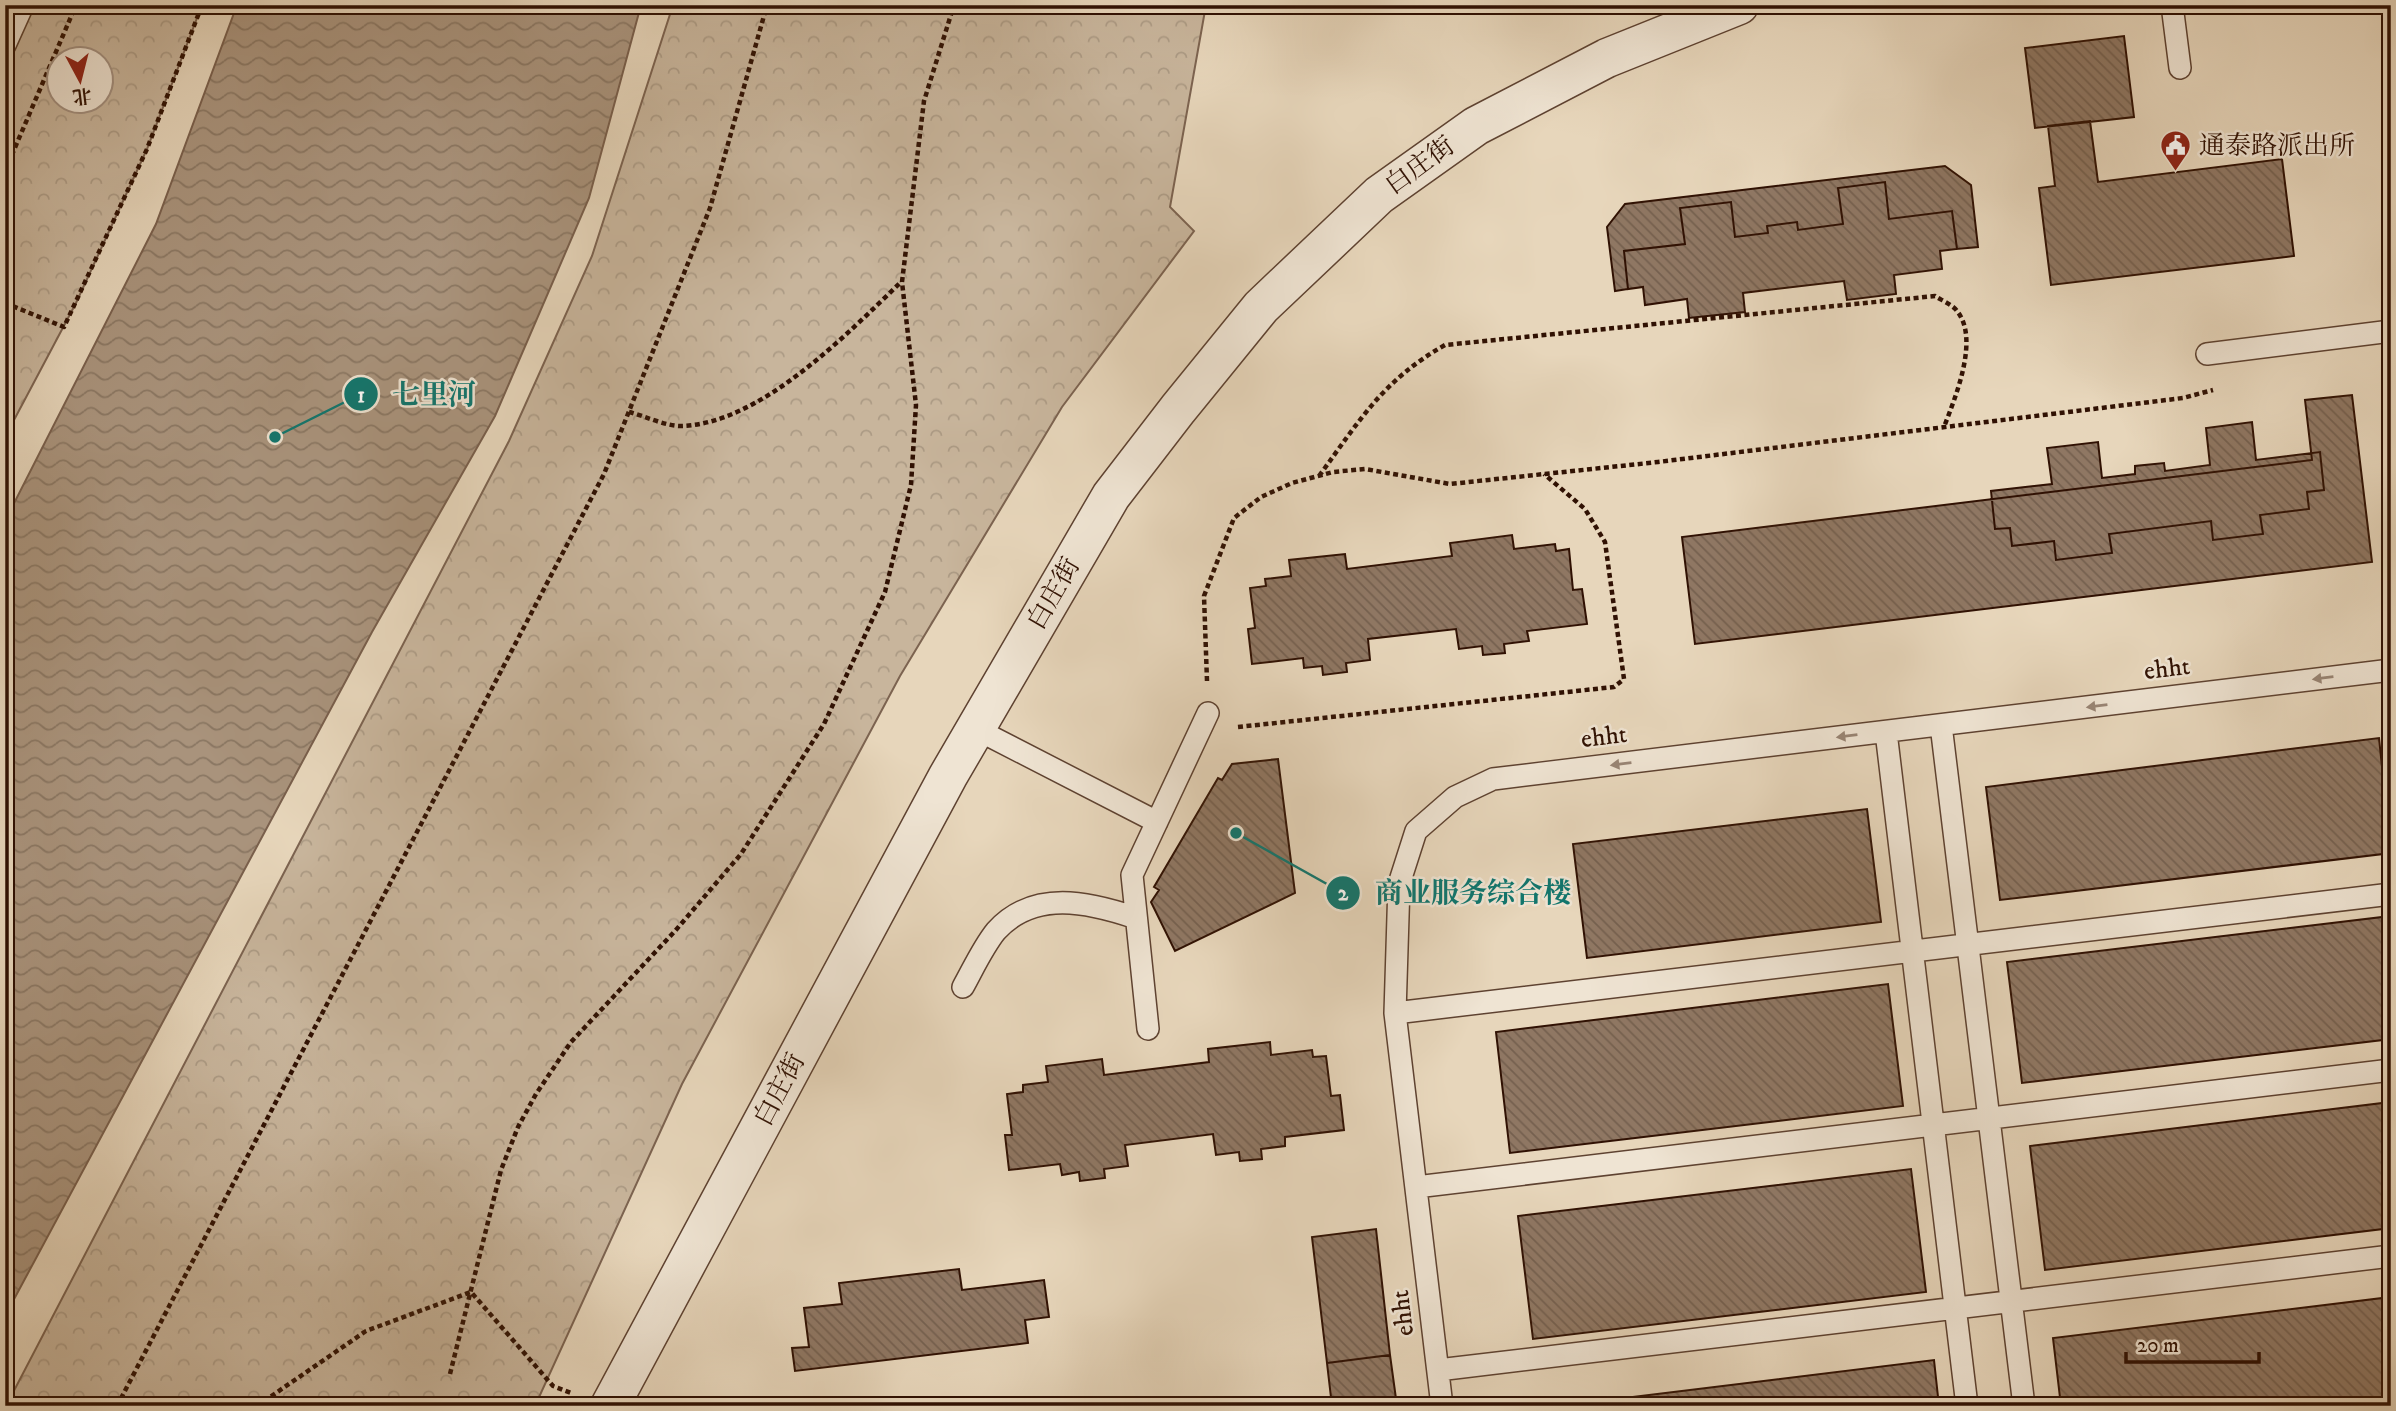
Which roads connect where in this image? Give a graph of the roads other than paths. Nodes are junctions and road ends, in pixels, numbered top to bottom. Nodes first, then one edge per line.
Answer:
1 (23, 5) edge
2 (1739, 5) edge
3 (2172, 5) edge
4 (5, 45) edge
5 (2180, 68) dead end
6 (2391, 331) edge
7 (2207, 354) dead end
8 (2391, 670) edge
9 (1204, 722) road end
10 (1941, 725) junction
11 (976, 729) junction
12 (1885, 732) junction
13 (1157, 822) junction
14 (2391, 894) edge
15 (1136, 918) junction
16 (1969, 946) junction
17 (1912, 953) junction
18 (963, 987) dead end
19 (1395, 1013) junction
20 (1148, 1028) dead end
21 (2391, 1070) edge
22 (1989, 1119) junction
23 (1933, 1126) junction
24 (1416, 1186) junction
25 (2391, 1256) edge
26 (2012, 1302) junction
27 (1955, 1309) junction
28 (1438, 1370) junction
29 (593, 1401) edge
30 (1442, 1406) edge
31 (1967, 1406) edge
32 (2024, 1406) edge

1 - 4 lane
2 - 11 street, 白庄街
3 - 5 lane
6 - 7 lane
8 -> 10 lane, ehht
9 - 13 lane
10 - 12 lane, ehht
10 - 16 lane
11 - 13 lane
11 - 29 street, 白庄街
12 - 17 lane
12 -> 19 lane, ehht
13 - 15 lane
14 - 16 lane
15 - 18 lane
15 - 20 lane
16 - 17 lane
16 - 22 lane
17 - 19 lane
17 - 23 lane
19 - 24 lane, ehht
21 - 22 lane
22 - 23 lane
22 - 26 lane
23 - 24 lane
23 - 27 lane
24 - 28 lane, ehht
25 - 26 lane
26 - 27 lane
26 - 32 lane
27 - 28 lane
27 - 31 lane
28 - 30 lane, ehht

